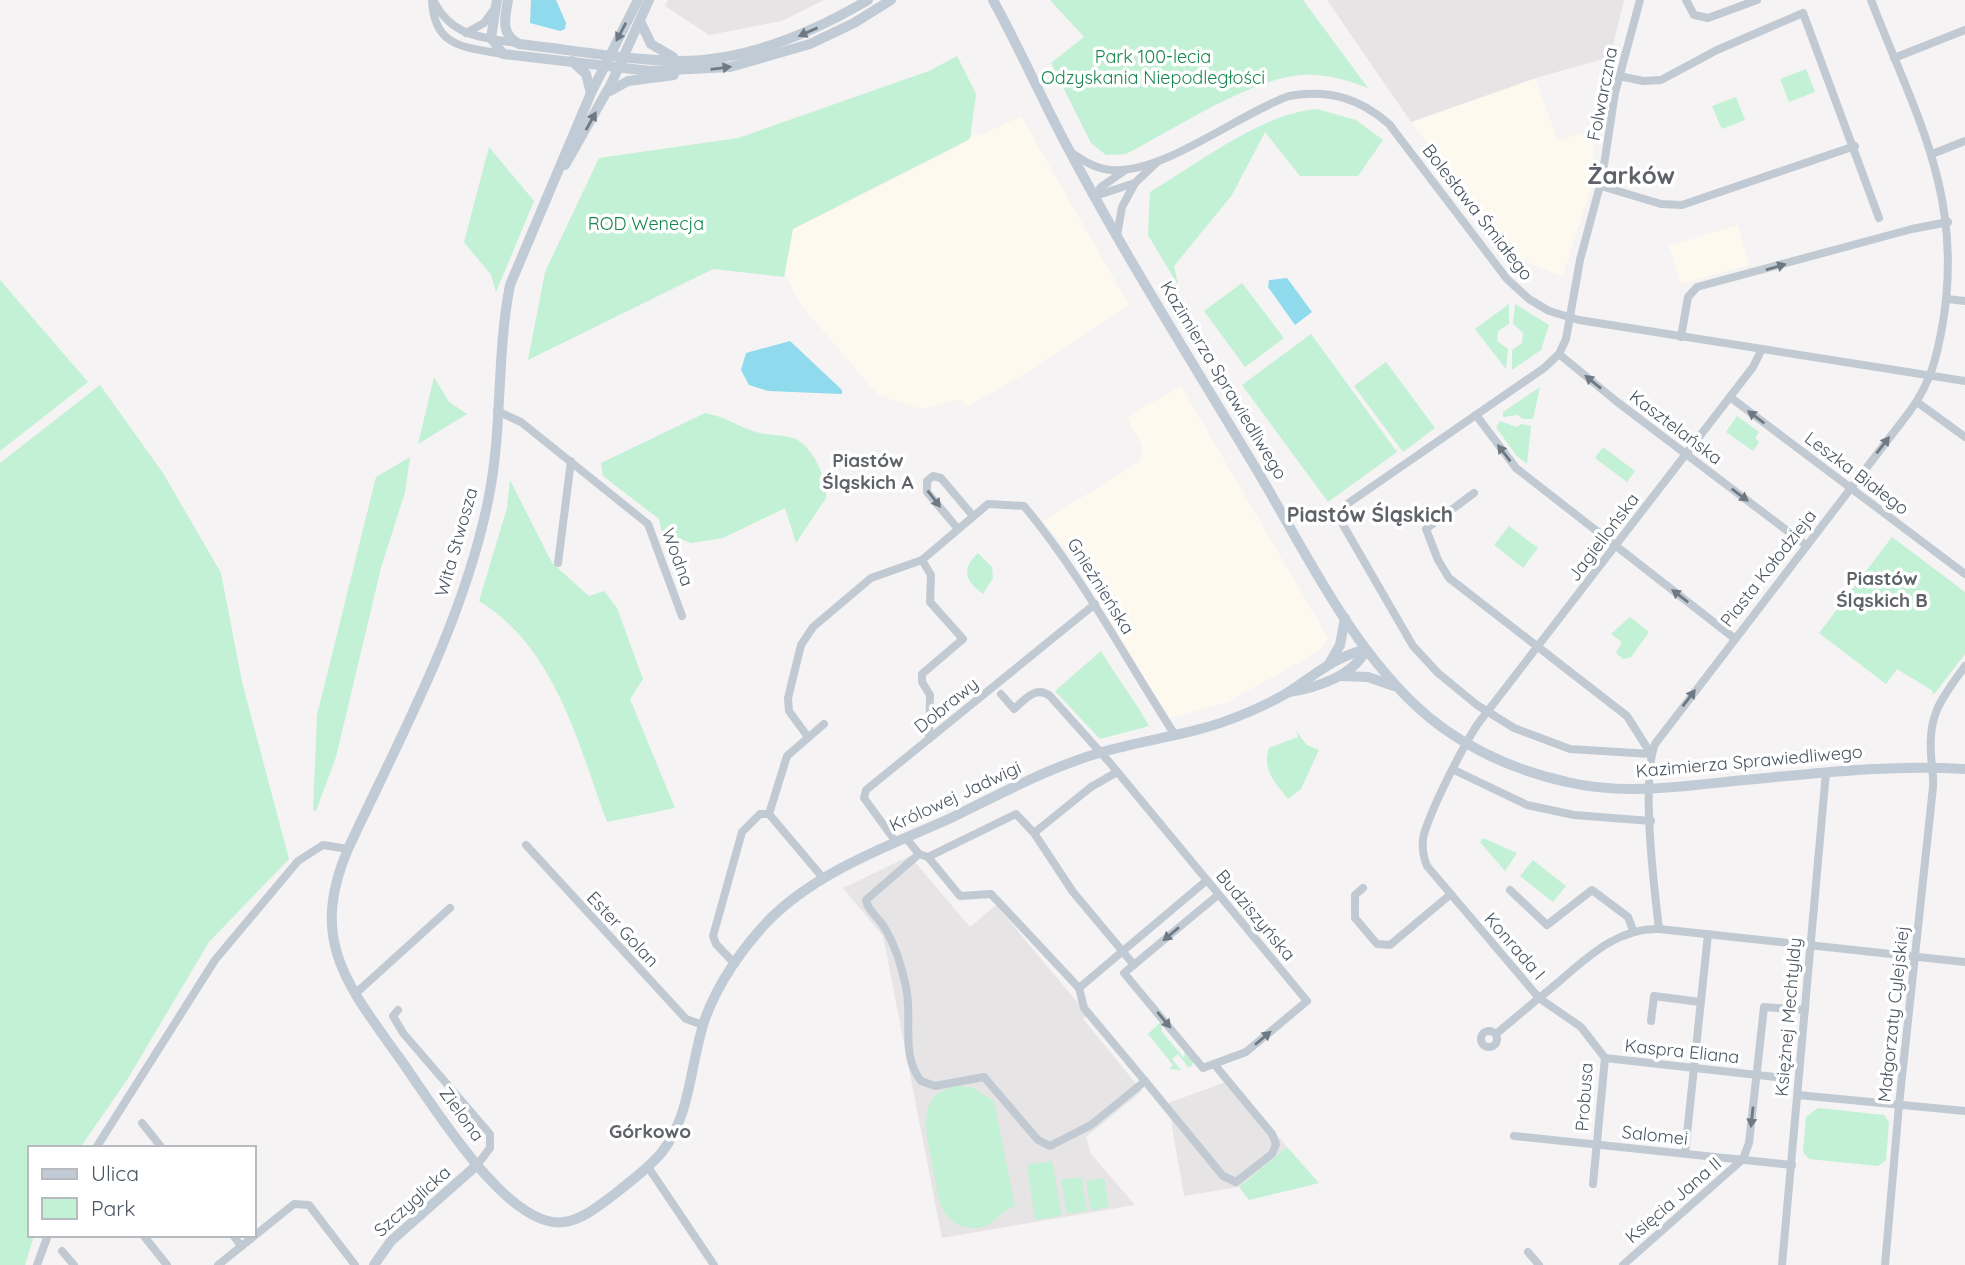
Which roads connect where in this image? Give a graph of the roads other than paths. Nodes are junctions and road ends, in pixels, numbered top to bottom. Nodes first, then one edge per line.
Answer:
1 (433, 0) edge
2 (508, 0) edge
3 (638, 0) edge
4 (649, 0) edge
5 (868, 0) edge
6 (891, 0) edge
7 (993, 0) edge
8 (1002, 0) edge
9 (1640, 0) edge
10 (1686, 0) edge
11 (1757, 0) edge
12 (1871, 0) edge
13 (496, 4) edge
14 (640, 21) junction
15 (504, 23) junction
16 (1965, 30) edge
17 (466, 33) junction
18 (1014, 36) junction
19 (493, 40) junction
20 (519, 44) junction
21 (471, 47) junction
22 (503, 54) junction
23 (610, 54) junction
24 (625, 56) junction
25 (1894, 58) junction
26 (571, 61) junction
27 (604, 65) junction
28 (683, 66) junction
29 (620, 67) junction
30 (1619, 76) junction
31 (591, 93) junction
32 (605, 95) junction
33 (1965, 141) edge
34 (1855, 146) junction
35 (1069, 152) junction
36 (1932, 153) junction
37 (1160, 160) junction
38 (1130, 168) junction
39 (556, 179) junction
40 (1135, 183) junction
41 (1601, 186) junction
42 (1095, 197) junction
43 (1879, 218) dead end
44 (1948, 222) junction
45 (1117, 235) junction
46 (1947, 299) junction
47 (1965, 301) edge
48 (1570, 318) junction
49 (1681, 337) junction
50 (1762, 349) junction
51 (1559, 354) junction
52 (1932, 376) junction
53 (1965, 381) edge
54 (1730, 397) junction
55 (1917, 402) junction
56 (497, 411) junction
57 (1476, 415) junction
58 (1965, 437) edge
59 (1686, 454) junction
60 (571, 461) junction
61 (1849, 487) junction
62 (1474, 493) dead end
63 (972, 516) junction
64 (958, 529) junction
65 (1806, 545) junction
66 (1615, 546) junction
67 (922, 560) junction
68 (558, 563) dead end
69 (1965, 574) edge
70 (1095, 604) junction
71 (682, 616) dead end
72 (1345, 618) junction
73 (1734, 638) junction
74 (1539, 646) junction
75 (1366, 650) junction
76 (1965, 666) edge
77 (1327, 667) junction
78 (1338, 676) junction
79 (1397, 687) junction
80 (1287, 693) junction
81 (1001, 694) dead end
82 (1488, 713) junction
83 (824, 724) dead end
84 (1175, 735) junction
85 (808, 737) junction
86 (929, 739) junction
87 (1466, 743) junction
88 (1100, 752) junction
89 (1651, 754) junction
90 (1933, 767) junction
91 (1965, 769) edge
92 (1454, 770) junction
93 (1117, 772) junction
94 (1826, 772) junction
95 (1649, 788) junction
96 (769, 814) junction
97 (1651, 821) junction
98 (1034, 833) junction
99 (901, 840) junction
100 (526, 845) dead end
101 (348, 849) junction
102 (919, 854) junction
103 (928, 857) junction
104 (823, 878) junction
105 (1206, 881) junction
106 (1363, 888) dead end
107 (1510, 890) dead end
108 (1451, 894) junction
109 (1218, 895) junction
110 (331, 899) joint
111 (450, 908) dead end
112 (1659, 929) junction
113 (1633, 930) junction
114 (1708, 934) junction
115 (1810, 947) junction
116 (1122, 951) junction
117 (1914, 957) junction
118 (1965, 962) edge
119 (735, 964) junction
120 (1134, 965) junction
121 (1079, 988) junction
122 (355, 994) junction
123 (1539, 998) junction
124 (1700, 1002) junction
125 (398, 1010) dead end
126 (1805, 1010) junction
127 (1651, 1021) dead end
128 (703, 1025) junction
129 (1496, 1034) dead end
130 (1605, 1058) junction
131 (1214, 1064) junction
132 (1693, 1067) junction
133 (1757, 1075) junction
134 (1785, 1078) dead end
135 (1145, 1081) junction
136 (1798, 1095) junction
137 (1899, 1105) junction
138 (1965, 1111) edge
139 (142, 1124) dead end
140 (1514, 1136) dead end
141 (1597, 1145) junction
142 (97, 1146) edge
143 (160, 1146) edge
144 (1685, 1153) junction
145 (1743, 1159) junction
146 (477, 1165) junction
147 (1791, 1165) junction
148 (648, 1167) junction
149 (1593, 1184) dead end
150 (256, 1234) edge
151 (47, 1237) edge
152 (145, 1237) edge
153 (234, 1237) edge
154 (252, 1237) edge
155 (241, 1246) junction
156 (62, 1251) dead end
157 (1528, 1252) dead end
158 (37, 1265) edge
159 (74, 1265) edge
160 (167, 1265) edge
161 (218, 1265) edge
162 (355, 1265) edge
163 (374, 1265) edge
164 (714, 1265) edge
165 (1539, 1265) edge
166 (1623, 1265) edge
167 (1782, 1265) edge
168 (1885, 1265) edge

1 - 17 street
1 - 21 street
2 - 15 street
3 -> 23 street, Wita Stwosza
4 - 14 street, Wita Stwosza
5 -> 28 street
28 -> 6 street
7 - 18 street, Kazimierza Sprawiedliwego
8 - 18 street, Kazimierza Sprawiedliwego
9 - 30 street, Folwarczna
10 - 11 street
12 - 25 street, Piasta Kołodzieja
13 - 17 street
13 - 19 street
14 - 24 street, Wita Stwosza
14 - 28 street
15 - 19 street
15 - 20 street
16 - 25 street
17 - 19 street
18 - 35 street, Kazimierza Sprawiedliwego
19 - 20 street
19 - 21 street
19 - 22 street
20 - 23 street
21 - 22 street
22 - 26 street
23 - 24 street
23 - 27 street, Wita Stwosza
24 - 28 street
24 - 29 street, Wita Stwosza
25 - 36 street, Piasta Kołodzieja
26 - 27 street
26 - 31 street
27 - 29 street
27 - 31 street, Wita Stwosza
28 - 29 street
28 - 32 street
29 - 32 street, Wita Stwosza
30 - 34 street
30 - 41 street, Folwarczna
31 - 39 street, Wita Stwosza
39 -> 32 street, Wita Stwosza
33 - 36 street
34 - 41 street
34 - 43 street
35 - 38 street, Bolesława Śmiałego
35 - 42 street, Kazimierza Sprawiedliwego
36 - 44 street, Piasta Kołodzieja
37 - 38 street, Bolesława Śmiałego
37 - 40 street, Bolesława Śmiałego
37 - 48 street, Bolesława Śmiałego
38 - 42 street, Bolesława Śmiałego
39 - 56 street, Wita Stwosza
40 - 42 street, Bolesława Śmiałego
40 - 45 street, Bolesława Śmiałego
41 - 48 street, Folwarczna
42 - 45 street, Kazimierza Sprawiedliwego
44 - 46 street, Piasta Kołodzieja
49 -> 44 street
45 - 72 street, Kazimierza Sprawiedliwego
46 - 47 street
46 - 52 street, Piasta Kołodzieja
48 - 49 street, Bolesława Śmiałego
48 - 51 street
49 - 50 street, Bolesława Śmiałego
50 - 52 street, Bolesława Śmiałego
50 - 54 street, Jagiellońska
51 - 57 street
59 -> 51 street, Kasztelańska
52 - 53 street, Bolesława Śmiałego
52 - 55 street, Piasta Kołodzieja
54 - 59 street, Jagiellońska
61 -> 54 street, Leszka Białego
55 - 58 street
61 -> 55 street, Piasta Kołodzieja
56 - 60 street, Wodna
56 - 101 street, Wita Stwosza
66 -> 57 street
57 - 82 street
59 -> 65 street, Kasztelańska
59 - 66 street, Jagiellońska
60 - 68 street
60 - 71 street, Wodna
61 - 65 street, Piasta Kołodzieja
61 - 69 street, Leszka Białego
62 - 74 street
63 - 64 street, Gnieźnieńska
63 -> 64 street
63 - 70 street, Gnieźnieńska
64 - 67 street, Gnieźnieńska
65 - 73 street, Piasta Kołodzieja
73 -> 66 street
66 - 74 street, Jagiellońska
67 - 85 street, Gnieźnieńska
67 - 86 street
70 - 84 street, Gnieźnieńska
70 - 86 street, Dobrawy
72 - 75 street, Kazimierza Sprawiedliwego
72 - 77 street
89 -> 73 street, Piasta Kołodzieja
74 - 82 street, Jagiellońska
74 - 89 street
75 - 77 street, Królowej Jadwigi
75 - 78 street, Królowej Jadwigi
75 - 79 street, Kazimierza Sprawiedliwego
76 - 90 street, Małgorzaty Cylejskiej
77 - 80 street, Królowej Jadwigi
78 - 79 street
78 - 80 street, Królowej Jadwigi
79 - 87 street, Kazimierza Sprawiedliwego
80 - 84 street, Królowej Jadwigi
81 - 88 street, Budziszyńska
82 - 87 street, Jagiellońska
82 - 89 street
83 - 85 street
84 - 88 street, Królowej Jadwigi
85 - 96 street
86 - 99 street, Dobrawy
87 - 92 street, Konrada I
87 - 95 street, Kazimierza Sprawiedliwego
88 - 93 street, Budziszyńska
88 - 99 street, Królowej Jadwigi
89 - 95 street, Piasta Kołodzieja
90 - 91 street, Kazimierza Sprawiedliwego
90 - 94 street, Kazimierza Sprawiedliwego
90 - 117 street, Małgorzaty Cylejskiej
92 - 97 street
92 - 108 street, Konrada I
93 - 98 street
93 - 105 street, Budziszyńska
94 - 95 street, Kazimierza Sprawiedliwego
94 - 115 street, Księżnej Mechtyldy
95 - 97 street
96 - 104 street
96 - 119 street
97 - 112 street
98 - 103 street
98 - 116 street
99 - 102 street
99 - 104 street, Królowej Jadwigi
100 - 128 street, Ester Golan
101 - 110 street, Wita Stwosza
101 - 142 street
102 - 103 street
102 - 135 street
103 - 121 street
104 - 119 street, Królowej Jadwigi
105 - 109 street, Budziszyńska
105 - 116 street
106 - 108 street
107 - 113 street
108 - 123 street, Konrada I
109 -> 120 street
131 -> 109 street, Budziszyńska
110 - 122 street, Zielona
111 - 122 street
112 - 113 street, Konrada I
112 - 114 street, Konrada I
113 - 123 street, Konrada I
114 - 115 street, Konrada I
114 - 124 street
115 - 117 street, Konrada I
115 - 126 street, Księżnej Mechtyldy
116 - 120 street
116 - 121 street
117 - 118 street, Konrada I
117 - 137 street, Małgorzaty Cylejskiej
119 - 128 street, Królowej Jadwigi
120 -> 131 street, Budziszyńska
121 - 135 street
122 - 146 street, Zielona
123 - 129 street
123 - 130 street, Probusa
124 - 127 street
124 - 132 street
125 - 146 street
126 - 133 street, Kaspra Eliana
126 - 136 street, Księżnej Mechtyldy
128 - 148 street, Zielona
130 - 132 street, Kaspra Eliana
130 - 141 street, Probusa
131 - 135 street
132 - 133 street, Kaspra Eliana
132 - 144 street
133 - 134 street, Kaspra Eliana
133 -> 145 street, Kaspra Eliana
136 - 137 street
136 - 147 street, Księżnej Mechtyldy
137 - 138 street
137 - 168 street, Małgorzaty Cylejskiej
139 - 143 street
140 - 141 street, Salomei
141 - 144 street, Salomei
141 - 149 street, Probusa
144 - 145 street, Salomei
145 - 147 street, Salomei
145 - 166 street, Księcia Jana II
146 - 148 street, Zielona
146 - 163 street, Szczyglicka
147 - 167 street, Księżnej Mechtyldy
148 - 164 street
150 - 162 street
151 - 158 street
152 - 160 street
153 - 155 street
154 - 155 street
155 - 161 street
156 - 159 street
157 - 165 street

